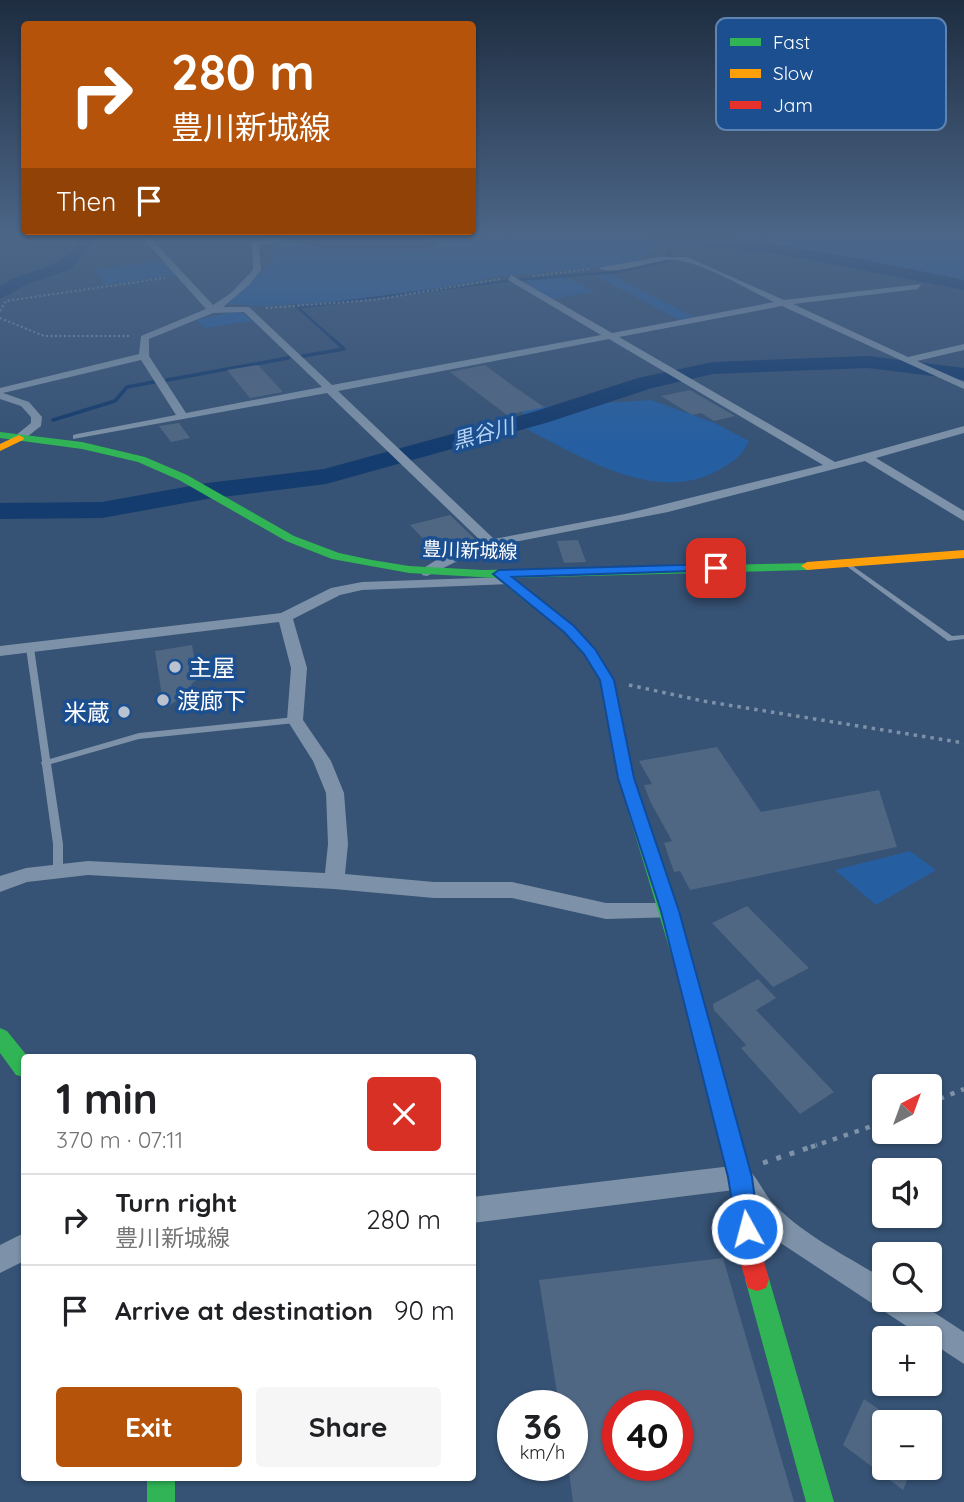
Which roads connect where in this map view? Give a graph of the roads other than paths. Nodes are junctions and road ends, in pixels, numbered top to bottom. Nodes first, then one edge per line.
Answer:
1 (206, 303) edge
2 (222, 303) edge
3 (554, 303) edge
4 (783, 303) joint
5 (212, 310) junction
6 (610, 336) junction
7 (964, 347) edge
8 (144, 356) junction
9 (907, 360) junction
10 (964, 386) edge
11 (327, 389) junction
12 (0, 393) edge
13 (183, 417) junction
14 (131, 427) junction
15 (964, 429) edge
16 (0, 435) edge
17 (77, 437) dead end
18 (19, 438) junction
19 (0, 448) edge
20 (100, 448) junction
21 (867, 457) junction
22 (832, 465) junction
23 (964, 517) edge
24 (494, 544) junction
25 (964, 554) edge
26 (847, 564) junction
27 (426, 572) junction
28 (503, 577) junction
29 (285, 617) junction
30 (964, 636) edge
31 (30, 648) junction
32 (0, 651) edge
33 (295, 720) junction
34 (45, 763) junction
35 (58, 872) junction
36 (334, 881) junction
37 (0, 884) edge
38 (670, 911) junction
39 (0, 1037) edge
40 (21, 1064) edge
41 (740, 1177) junction
42 (476, 1210) edge
43 (21, 1248) edge
44 (0, 1259) edge
45 (872, 1288) edge
46 (908, 1312) edge
47 (964, 1349) edge
48 (161, 1481) edge
49 (161, 1502) edge
50 (821, 1502) edge

1 - 5 street
2 - 5 street
3 - 6 street
4 - 6 street
4 - 9 street
5 - 8 street
5 - 11 street
6 - 11 street
6 - 22 street
7 - 9 street
8 - 12 street
8 - 13 street
9 - 10 street
11 - 13 street
11 - 24 street
12 - 18 street
13 - 14 street
14 - 17 street
14 - 20 street
15 - 21 street
16 - 18 main road, 豊川新城線
18 - 19 main road
18 - 20 main road, 豊川新城線
20 - 27 main road, 豊川新城線
21 - 22 street
21 - 23 street
22 - 24 street
24 - 27 street
25 - 26 main road, 豊川新城線
26 - 28 main road, 豊川新城線
26 - 30 lane
27 - 28 main road, 豊川新城線
28 - 29 street
28 - 38 main road
29 - 31 street
29 - 33 street
31 - 32 street
31 - 34 lane
33 - 34 lane
33 - 36 street
34 - 35 lane
35 - 36 street
35 - 37 street
36 - 38 street
38 - 41 main road
39 - 40 main road
41 - 42 street
41 - 45 street
41 - 50 main road
43 - 44 street
46 - 47 street
48 - 49 main road

